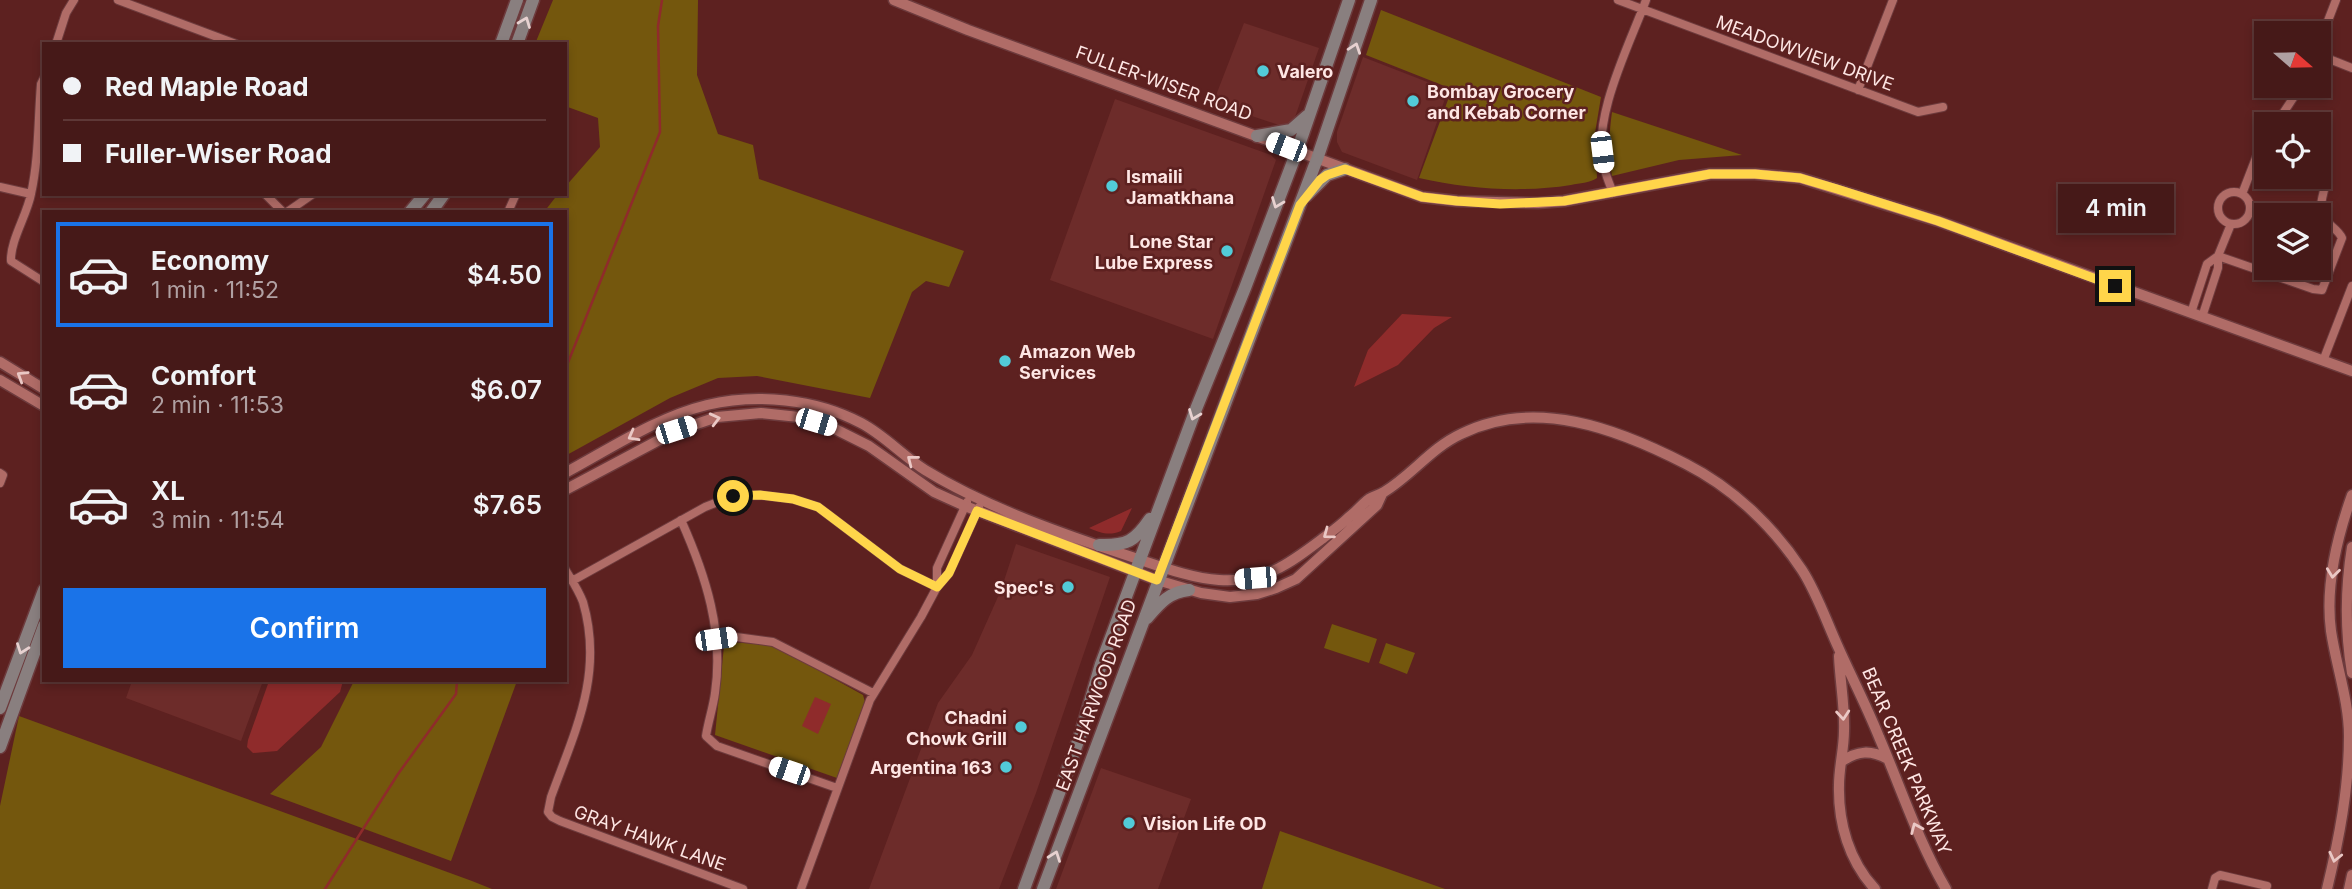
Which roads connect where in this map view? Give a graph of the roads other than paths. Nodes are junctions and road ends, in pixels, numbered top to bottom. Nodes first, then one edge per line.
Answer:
1 (74, 0) edge
2 (118, 0) edge
3 (517, 0) edge
4 (533, 0) edge
5 (1349, 0) edge
6 (1371, 0) edge
7 (1618, 0) edge
8 (1893, 0) edge
9 (2336, 0) edge
10 (899, 1) edge
11 (132, 2) edge
12 (1644, 5) edge
13 (2328, 21) edge
14 (57, 42) edge
15 (231, 42) edge
16 (502, 42) edge
17 (518, 42) edge
18 (2331, 60) edge
19 (2352, 68) edge
20 (1858, 90) junction
21 (1943, 107) dead end
22 (42, 109) edge
23 (1310, 113) junction
24 (1257, 136) junction
25 (1297, 151) junction
26 (1317, 159) junction
27 (2254, 163) edge
28 (1345, 169) junction
29 (0, 187) edge
30 (2325, 189) edge
31 (1613, 193) junction
32 (32, 194) junction
33 (2242, 194) junction
34 (267, 196) edge
35 (310, 196) edge
36 (423, 196) edge
37 (1300, 205) junction
38 (283, 210) edge
39 (288, 210) edge
40 (412, 210) edge
41 (2231, 224) junction
42 (2218, 256) junction
43 (42, 281) edge
44 (2352, 286) edge
45 (1245, 288) junction
46 (1265, 297) junction
47 (2197, 315) junction
48 (2323, 361) junction
49 (0, 362) edge
50 (2352, 371) edge
51 (0, 380) edge
52 (42, 388) edge
53 (42, 405) edge
54 (567, 473) edge
55 (1168, 484) junction
56 (567, 490) edge
57 (971, 493) junction
58 (1382, 494) junction
59 (2352, 495) edge
60 (983, 499) junction
61 (965, 506) junction
62 (977, 511) junction
63 (681, 520) junction
64 (1099, 545) junction
65 (2352, 547) edge
66 (1138, 566) junction
67 (1163, 567) junction
68 (567, 572) edge
69 (1157, 580) junction
70 (572, 581) junction
71 (937, 587) junction
72 (1189, 590) junction
73 (42, 596) edge
74 (1140, 626) junction
75 (2331, 628) junction
76 (2346, 629) junction
77 (42, 630) edge
78 (716, 639) junction
79 (1838, 647) junction
80 (2352, 673) edge
81 (873, 694) junction
82 (4, 704) edge
83 (0, 747) edge
84 (1888, 760) junction
85 (1841, 762) junction
86 (2349, 775) edge
87 (837, 788) junction
88 (1046, 828) junction
89 (1063, 834) junction
90 (2352, 875) edge
91 (2267, 886) dead end
92 (743, 889) edge
93 (801, 889) edge
94 (1024, 889) edge
95 (1043, 889) edge
96 (1875, 889) edge
97 (1946, 889) edge
98 (2212, 889) edge
99 (2328, 889) edge
100 (2349, 889) edge

1 - 14 street
2 - 11 street
3 - 16 main road
17 -> 4 main road
5 - 23 main road, EAST HARWOOD ROAD
26 -> 6 main road, EAST HARWOOD ROAD
7 - 12 street, MEADOWVIEW DRIVE
8 - 20 street
9 - 13 street
10 - 24 street, FULLER-WISER ROAD
11 - 15 street
12 - 20 street, MEADOWVIEW DRIVE
12 - 31 street
18 - 19 street
20 - 21 street, MEADOWVIEW DRIVE
22 - 32 street
23 - 24 main road
23 - 25 main road, EAST HARWOOD ROAD
24 - 25 street, FULLER-WISER ROAD
25 - 26 street, FULLER-WISER ROAD
25 -> 45 main road, EAST HARWOOD ROAD
26 - 28 street, FULLER-WISER ROAD
26 - 37 main road, EAST HARWOOD ROAD
27 - 33 street
28 - 31 street, FULLER-WISER ROAD
28 - 37 main road
29 - 32 street
30 - 42 street
31 - 47 street, FULLER-WISER ROAD
32 - 43 street
33 - 41 street
33 - 41 street
34 - 38 street
35 - 39 street
36 - 40 main road
37 - 46 main road, EAST HARWOOD ROAD
41 - 42 street
42 - 47 street
44 - 48 street
45 - 46 main road
45 -> 55 main road, EAST HARWOOD ROAD
46 - 67 main road, EAST HARWOOD ROAD
47 - 48 street, FULLER-WISER ROAD
48 - 50 street, FULLER-WISER ROAD
52 -> 49 street
51 - 53 street
57 -> 54 street, BEAR CREEK PARKWAY
55 - 64 main road
55 - 66 main road, EAST HARWOOD ROAD
56 -> 61 street, BEAR CREEK PARKWAY
57 - 60 street, BEAR CREEK PARKWAY
57 - 61 street
58 -> 67 street, BEAR CREEK PARKWAY
58 - 72 street, BEAR CREEK PARKWAY
58 - 79 street, BEAR CREEK PARKWAY
59 -> 75 street
60 - 62 street
60 - 64 street, BEAR CREEK PARKWAY
61 - 62 street, BEAR CREEK PARKWAY
61 - 71 street
62 - 66 street, BEAR CREEK PARKWAY
62 - 71 street
63 - 70 street
63 - 71 street
63 - 78 street
64 - 66 street, BEAR CREEK PARKWAY
65 - 76 street
66 - 67 street, BEAR CREEK PARKWAY
66 - 69 street, BEAR CREEK PARKWAY
66 - 88 main road, EAST HARWOOD ROAD
67 - 69 main road, EAST HARWOOD ROAD
68 - 70 street
69 - 72 street, BEAR CREEK PARKWAY
69 - 74 main road, EAST HARWOOD ROAD
70 - 92 street, GRAY HAWK LANE
71 - 81 street
72 - 74 main road
73 -> 82 main road
74 - 89 main road, EAST HARWOOD ROAD
75 - 76 street
75 - 86 street
76 - 80 street
77 - 82 main road
78 - 81 street
78 - 87 street
79 - 84 street, BEAR CREEK PARKWAY
79 -> 85 street, BEAR CREEK PARKWAY
81 - 87 street
82 - 83 main road
84 - 85 street
97 -> 84 street, BEAR CREEK PARKWAY
85 - 96 street, BEAR CREEK PARKWAY
86 -> 99 street
87 - 93 street
88 - 89 main road
88 - 94 main road, EAST HARWOOD ROAD
95 -> 89 main road, EAST HARWOOD ROAD
90 - 100 street
91 - 98 street

